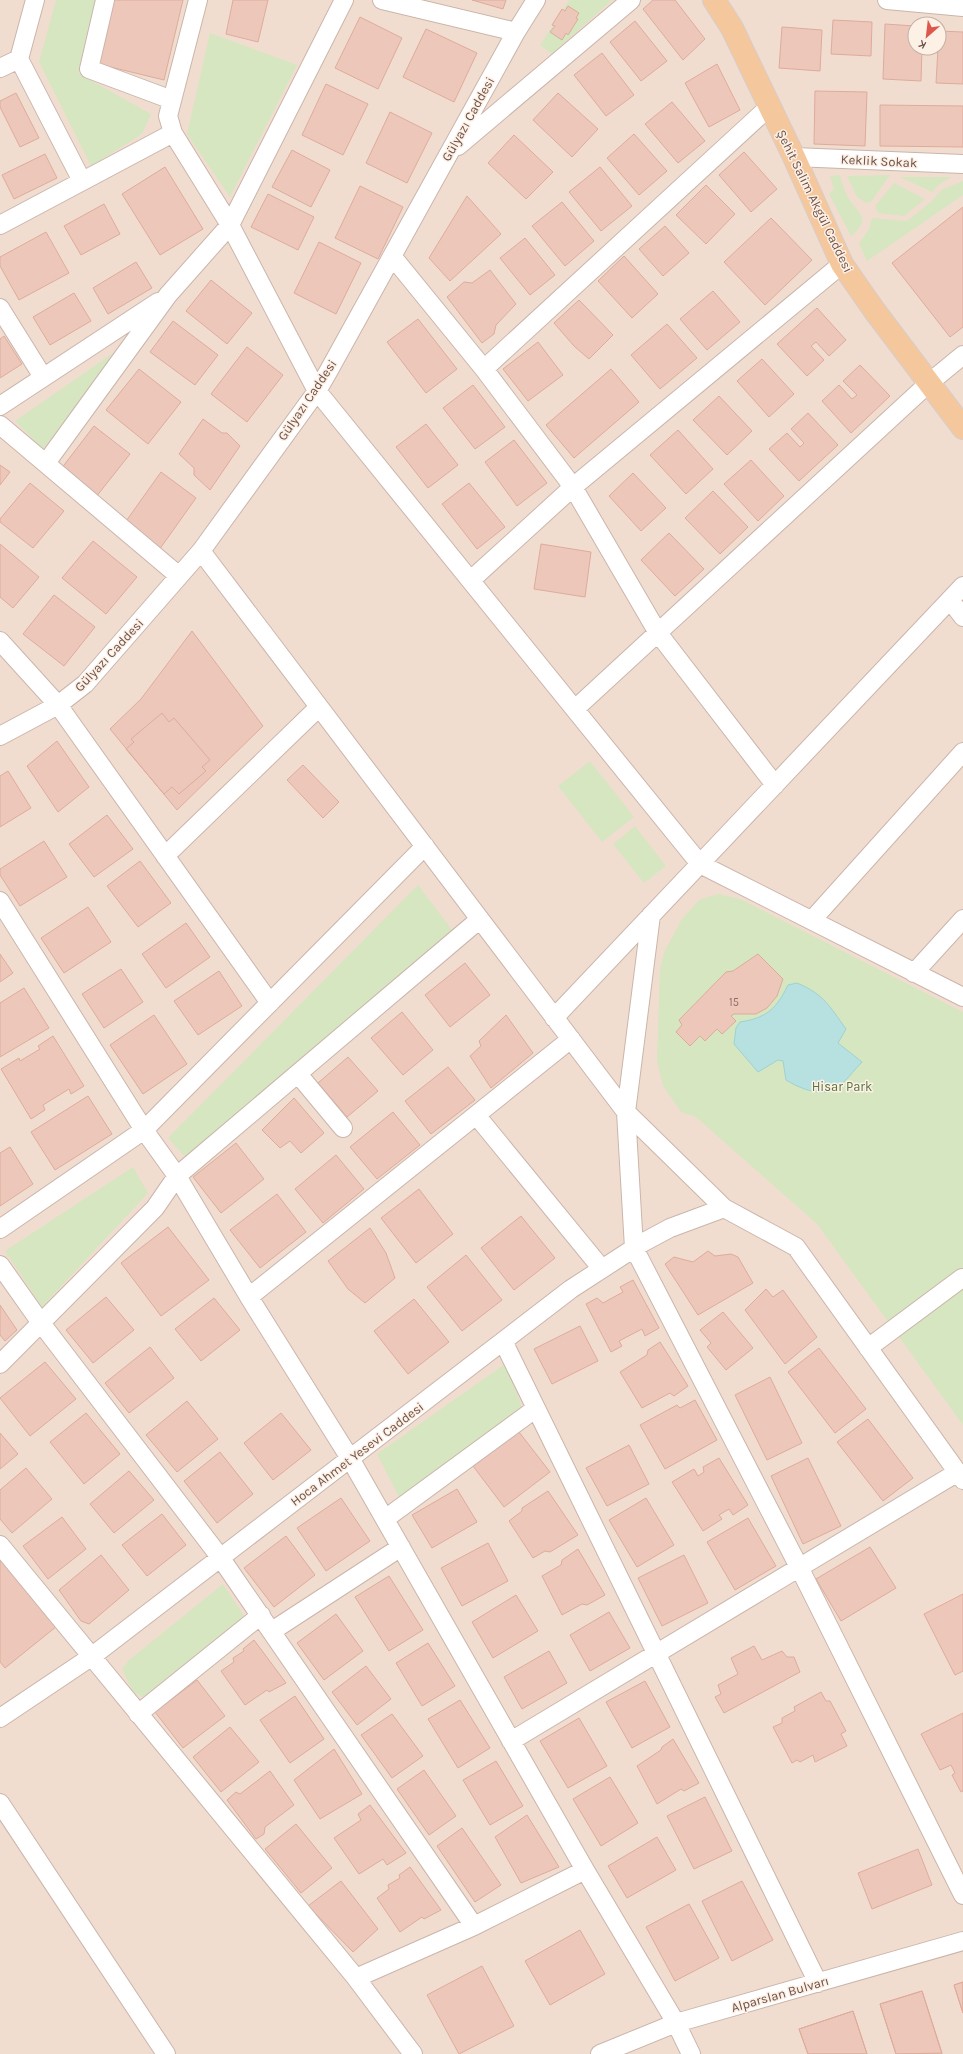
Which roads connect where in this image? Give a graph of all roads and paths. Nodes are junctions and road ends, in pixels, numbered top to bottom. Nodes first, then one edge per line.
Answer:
1 (35, 0) edge
2 (105, 0) edge
3 (198, 0) edge
4 (344, 0) edge
5 (382, 0) edge
6 (536, 0) edge
7 (631, 0) edge
8 (714, 0) edge
9 (887, 0) edge
10 (963, 7) edge
11 (516, 32) junction
12 (19, 59) junction
13 (0, 68) edge
14 (172, 100) junction
15 (769, 107) junction
16 (173, 133) junction
17 (449, 153) junction
18 (794, 157) junction
19 (963, 164) edge
20 (82, 182) junction
21 (0, 225) edge
22 (230, 225) junction
23 (392, 256) junction
24 (842, 264) junction
25 (168, 295) junction
26 (0, 308) edge
27 (963, 355) edge
28 (484, 369) junction
29 (43, 377) junction
30 (929, 383) junction
31 (317, 390) junction
32 (0, 406) edge
33 (0, 425) edge
34 (963, 428) edge
35 (46, 464) junction
36 (574, 487) junction
37 (201, 551) junction
38 (179, 576) junction
39 (471, 580) junction
40 (963, 586) edge
41 (950, 600) junction
42 (963, 618) edge
43 (658, 633) junction
44 (0, 641) edge
45 (58, 704) junction
46 (319, 707) junction
47 (576, 709) junction
48 (0, 736) edge
49 (963, 752) edge
50 (775, 785) junction
51 (425, 846) junction
52 (165, 856) junction
53 (700, 864) junction
54 (0, 900) edge
55 (651, 915) junction
56 (480, 919) junction
57 (963, 919) edge
58 (812, 920) junction
59 (914, 973) junction
60 (963, 997) edge
61 (270, 1003) junction
62 (554, 1018) junction
63 (570, 1038) junction
64 (298, 1074) junction
65 (626, 1112) junction
66 (476, 1115) junction
67 (343, 1128) dead end
68 (144, 1130) junction
69 (177, 1176) junction
70 (724, 1208) junction
71 (0, 1229) edge
72 (634, 1248) junction
73 (0, 1265) edge
74 (602, 1269) junction
75 (962, 1278) dead end
76 (249, 1297) junction
77 (41, 1323) junction
78 (502, 1341) junction
79 (868, 1348) junction
80 (0, 1364) edge
81 (535, 1409) junction
82 (351, 1460) junction
83 (960, 1476) edge
84 (385, 1519) junction
85 (0, 1545) edge
86 (401, 1547) junction
87 (220, 1557) junction
88 (799, 1567) junction
89 (261, 1615) junction
90 (272, 1631) junction
91 (656, 1654) junction
92 (91, 1657) junction
93 (138, 1714) junction
94 (0, 1718) edge
95 (511, 1741) junction
96 (0, 1803) edge
97 (6, 1825) edge
98 (584, 1870) junction
99 (963, 1895) edge
100 (474, 1926) junction
101 (963, 1942) edge
102 (356, 1978) junction
103 (818, 1983) junction
104 (676, 2023) junction
105 (166, 2054) edge
106 (413, 2054) edge
107 (600, 2054) edge
108 (691, 2054) edge

1 - 12 street
2 - 14 street
3 - 14 street
4 - 22 street
5 - 11 street
6 - 11 street, Gülyazı Caddesi
7 - 17 street
8 - 15 main road, Şehit Salim Akgül Caddesi
9 - 10 street
11 - 17 street, Gülyazı Caddesi
12 - 13 street
12 - 20 street
14 - 16 street
15 - 18 main road, Şehit Salim Akgül Caddesi
15 - 28 street
16 - 20 street
16 - 22 street
17 - 23 street, Gülyazı Caddesi
18 - 19 street, Keklik Sokak
18 - 24 main road, Şehit Salim Akgül Caddesi
20 - 21 street
22 - 25 street
22 - 31 street
23 - 28 street
23 - 31 street, Gülyazı Caddesi
24 - 30 main road, Şehit Salim Akgül Caddesi
24 - 36 street
25 - 29 street
25 - 35 street
26 - 29 street
27 - 30 street
28 - 36 street
29 - 32 street
30 - 34 main road, Şehit Salim Akgül Caddesi
30 - 43 street
31 - 37 street, Gülyazı Caddesi
31 - 39 street
33 - 35 street
35 - 38 street
36 - 39 street
36 - 43 street
37 - 38 street, Gülyazı Caddesi
37 - 46 street
38 - 45 street, Gülyazı Caddesi
39 - 47 street
40 - 41 street
41 - 42 street
41 - 50 street
43 - 47 street
43 - 50 street
44 - 45 street
45 - 48 street, Gülyazı Caddesi
45 - 52 street
46 - 51 street
46 - 52 street
47 - 53 street
49 - 58 street
50 - 53 street
51 - 56 street
51 - 61 street
52 - 61 street
53 - 55 street
53 - 58 street
54 - 68 street
55 - 62 street
55 - 65 street
56 - 62 street
56 - 64 street
57 - 59 street
58 - 59 street
59 - 60 street
61 - 68 street
62 - 63 street
63 - 65 street
63 - 66 street
64 - 67 street
64 - 69 street
65 - 70 street
65 - 72 street
66 - 74 street
66 - 76 street
68 - 69 street
68 - 71 street
69 - 76 street
69 - 77 street
70 - 72 street, Hoca Ahmet Yesevi Caddesi
70 - 79 street
72 - 74 street, Hoca Ahmet Yesevi Caddesi
72 - 88 street
73 - 77 street
74 - 78 street, Hoca Ahmet Yesevi Caddesi
75 - 79 street
76 - 82 street
77 - 80 street
77 - 87 street
78 - 81 street
78 - 82 street, Hoca Ahmet Yesevi Caddesi
79 - 83 street
81 - 84 street
81 - 91 street
82 - 84 street
82 - 87 street, Hoca Ahmet Yesevi Caddesi
83 - 88 street
84 - 86 street
85 - 92 street
86 - 90 street
86 - 95 street
87 - 89 street
87 - 92 street, Hoca Ahmet Yesevi Caddesi
88 - 91 street
88 - 99 street
89 - 90 street
89 - 93 street
90 - 100 street
91 - 95 street
91 - 103 street
92 - 93 street
92 - 94 street, Hoca Ahmet Yesevi Caddesi
93 - 102 street
95 - 98 street
96 - 97 street
97 - 105 street
98 - 100 street
98 - 104 street
100 - 102 street
101 - 103 street, Alparslan Bulvarı
102 - 106 street
103 - 104 street, Alparslan Bulvarı
104 - 107 street, Alparslan Bulvarı
104 - 108 street

